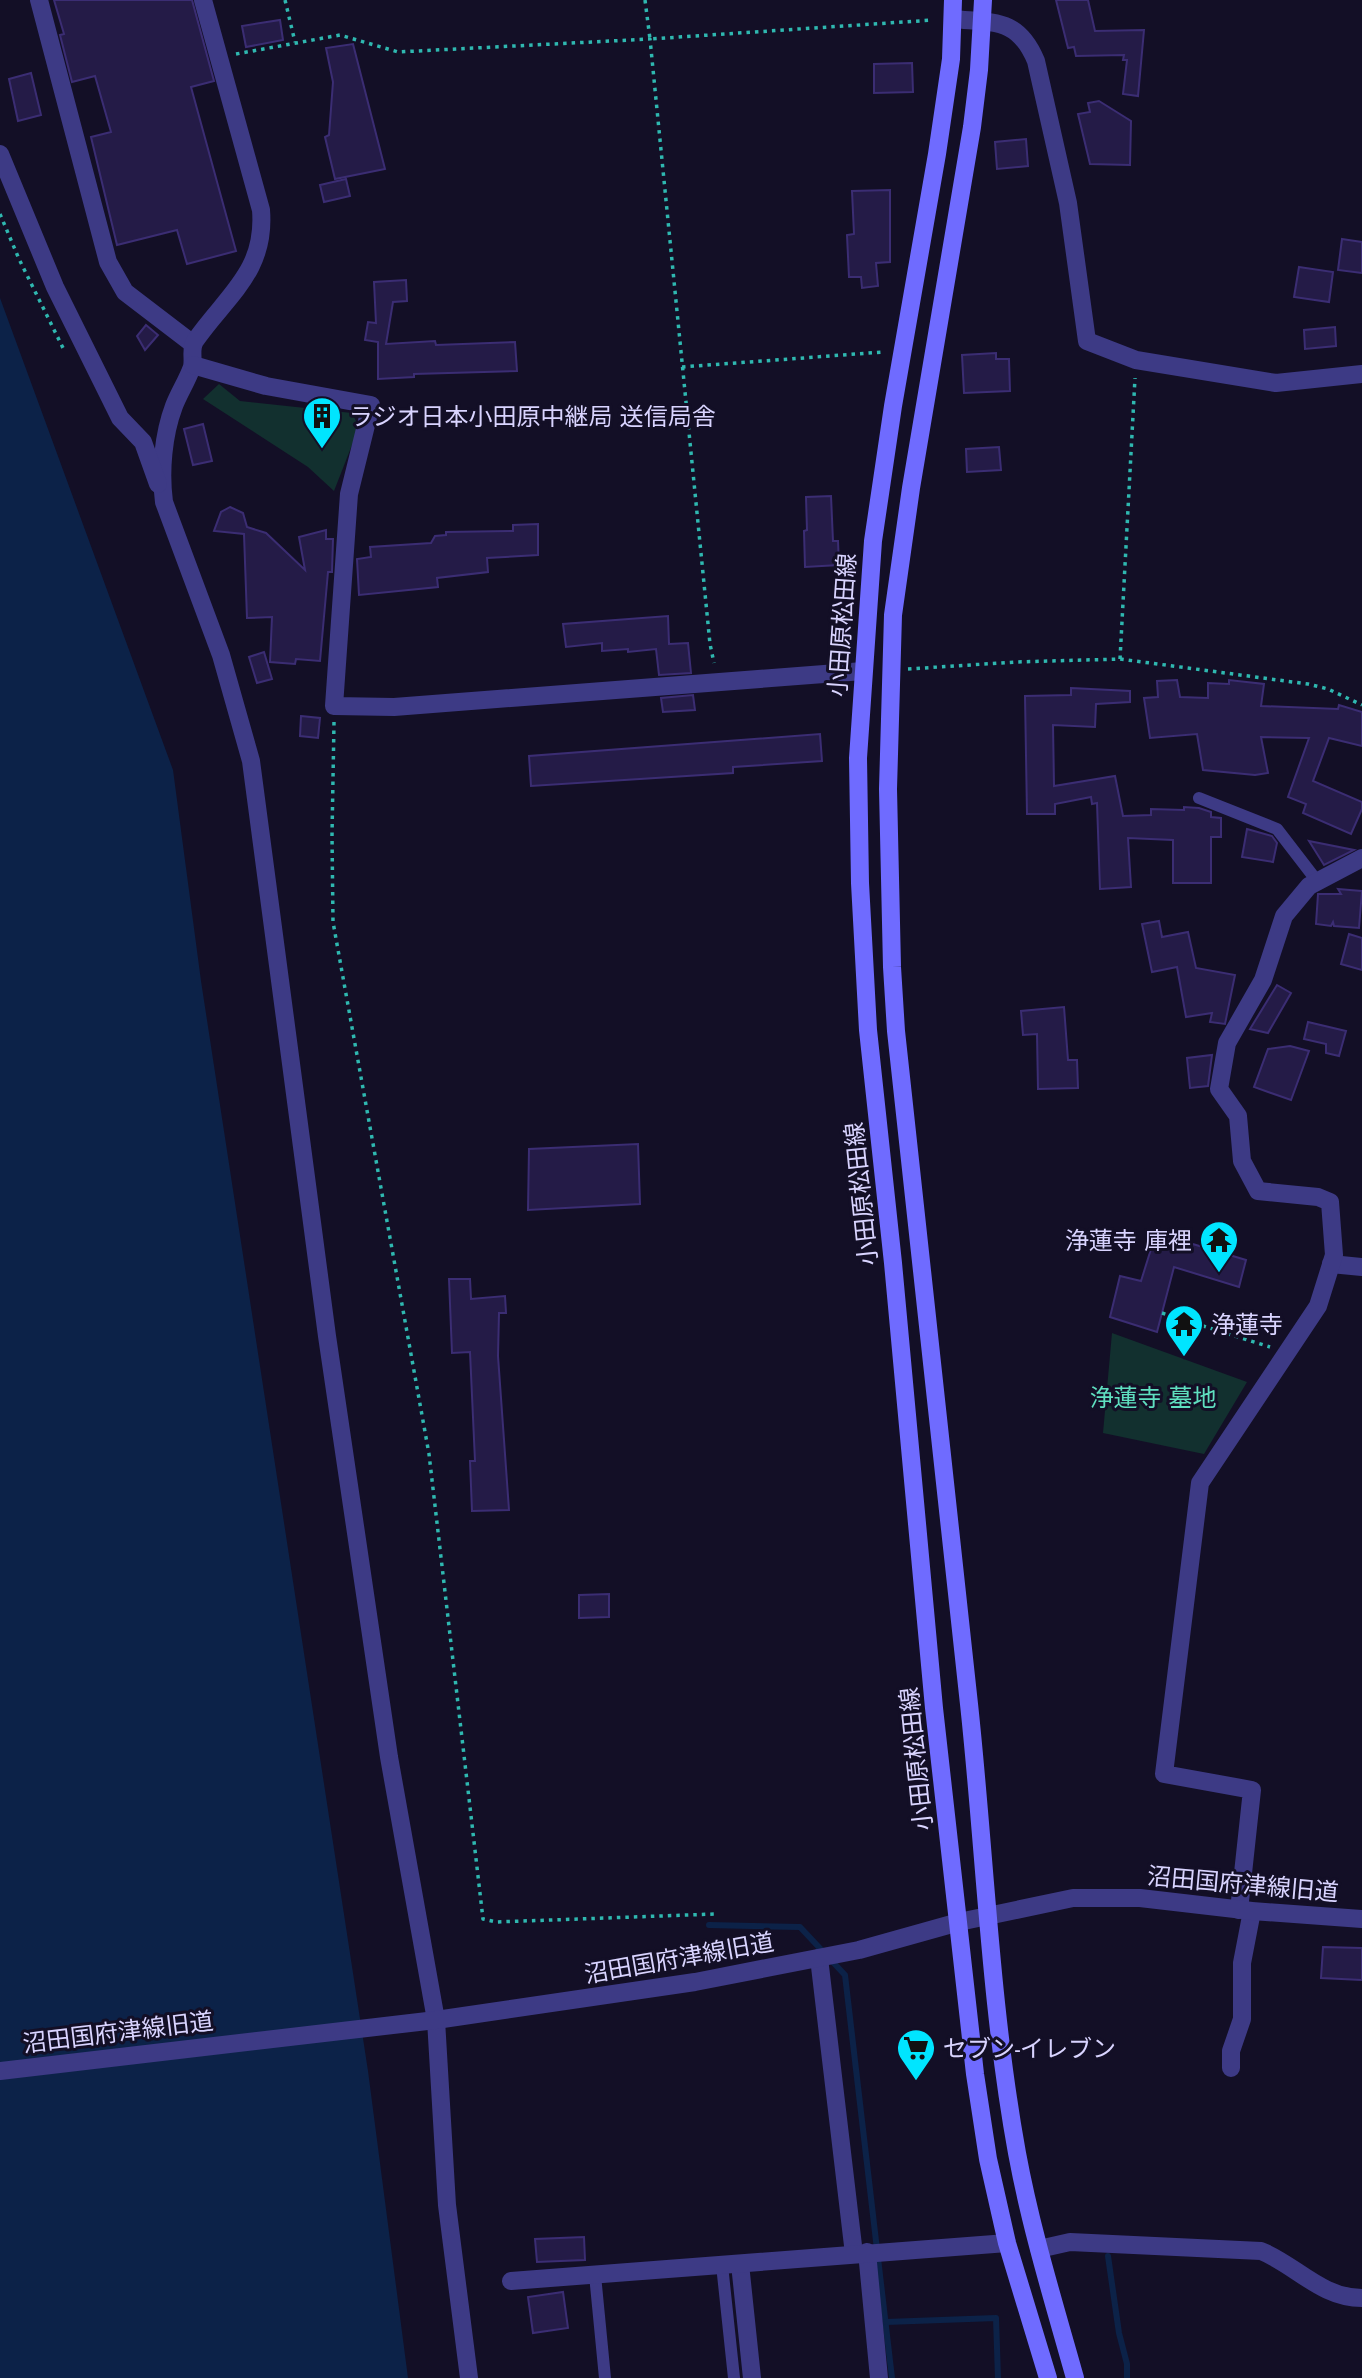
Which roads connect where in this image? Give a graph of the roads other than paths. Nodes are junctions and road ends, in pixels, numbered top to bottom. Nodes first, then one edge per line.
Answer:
1 (39, 0) edge
2 (203, 0) edge
3 (953, 0) edge
4 (983, 0) edge
5 (953, 19) junction
6 (982, 22) junction
7 (0, 154) edge
8 (193, 344) junction
9 (192, 365) junction
10 (1362, 374) edge
11 (164, 502) junction
12 (863, 671) junction
13 (1199, 798) dead end
14 (1362, 858) edge
15 (1317, 881) junction
16 (1331, 1264) junction
17 (1362, 1267) edge
18 (1245, 1910) junction
19 (988, 1916) junction
20 (1362, 1919) edge
21 (959, 1922) junction
22 (819, 1958) junction
23 (436, 2020) junction
24 (1231, 2068) dead end
25 (0, 2071) edge
26 (1007, 2243) junction
27 (1039, 2249) junction
28 (861, 2253) junction
29 (731, 2264) junction
30 (595, 2275) junction
31 (511, 2281) dead end
32 (1362, 2298) edge
33 (469, 2378) edge
34 (605, 2378) edge
35 (734, 2378) edge
36 (751, 2378) edge
37 (879, 2378) edge
38 (1048, 2378) edge
39 (1075, 2378) edge

1 - 8 street
2 - 8 street
3 - 5 main road, 小田原松田線
4 - 6 main road, 小田原松田線
5 - 6 street
5 - 12 main road, 小田原松田線
6 - 10 street
6 - 19 main road, 小田原松田線
7 - 11 street
8 - 9 street
9 - 11 street
9 - 12 street
11 - 23 street
12 - 21 main road, 小田原松田線
13 - 15 lane
14 - 15 street
15 - 16 street
16 - 17 street
16 - 18 street
18 - 19 street, 沼田国府津線旧道
18 - 20 street, 沼田国府津線旧道
18 - 24 street
19 - 21 street, 沼田国府津線旧道
19 - 27 main road, 小田原松田線
21 - 22 street, 沼田国府津線旧道
21 - 26 main road, 小田原松田線
22 - 23 street, 沼田国府津線旧道
22 - 28 street
23 - 25 street, 沼田国府津線旧道
23 - 33 street
26 - 28 street
26 - 38 main road, 小田原松田線
27 - 32 street
27 - 39 main road, 小田原松田線
28 - 29 street
28 - 37 street
29 - 30 street
29 - 35 lane
29 - 36 street
30 - 31 street
30 - 34 lane

